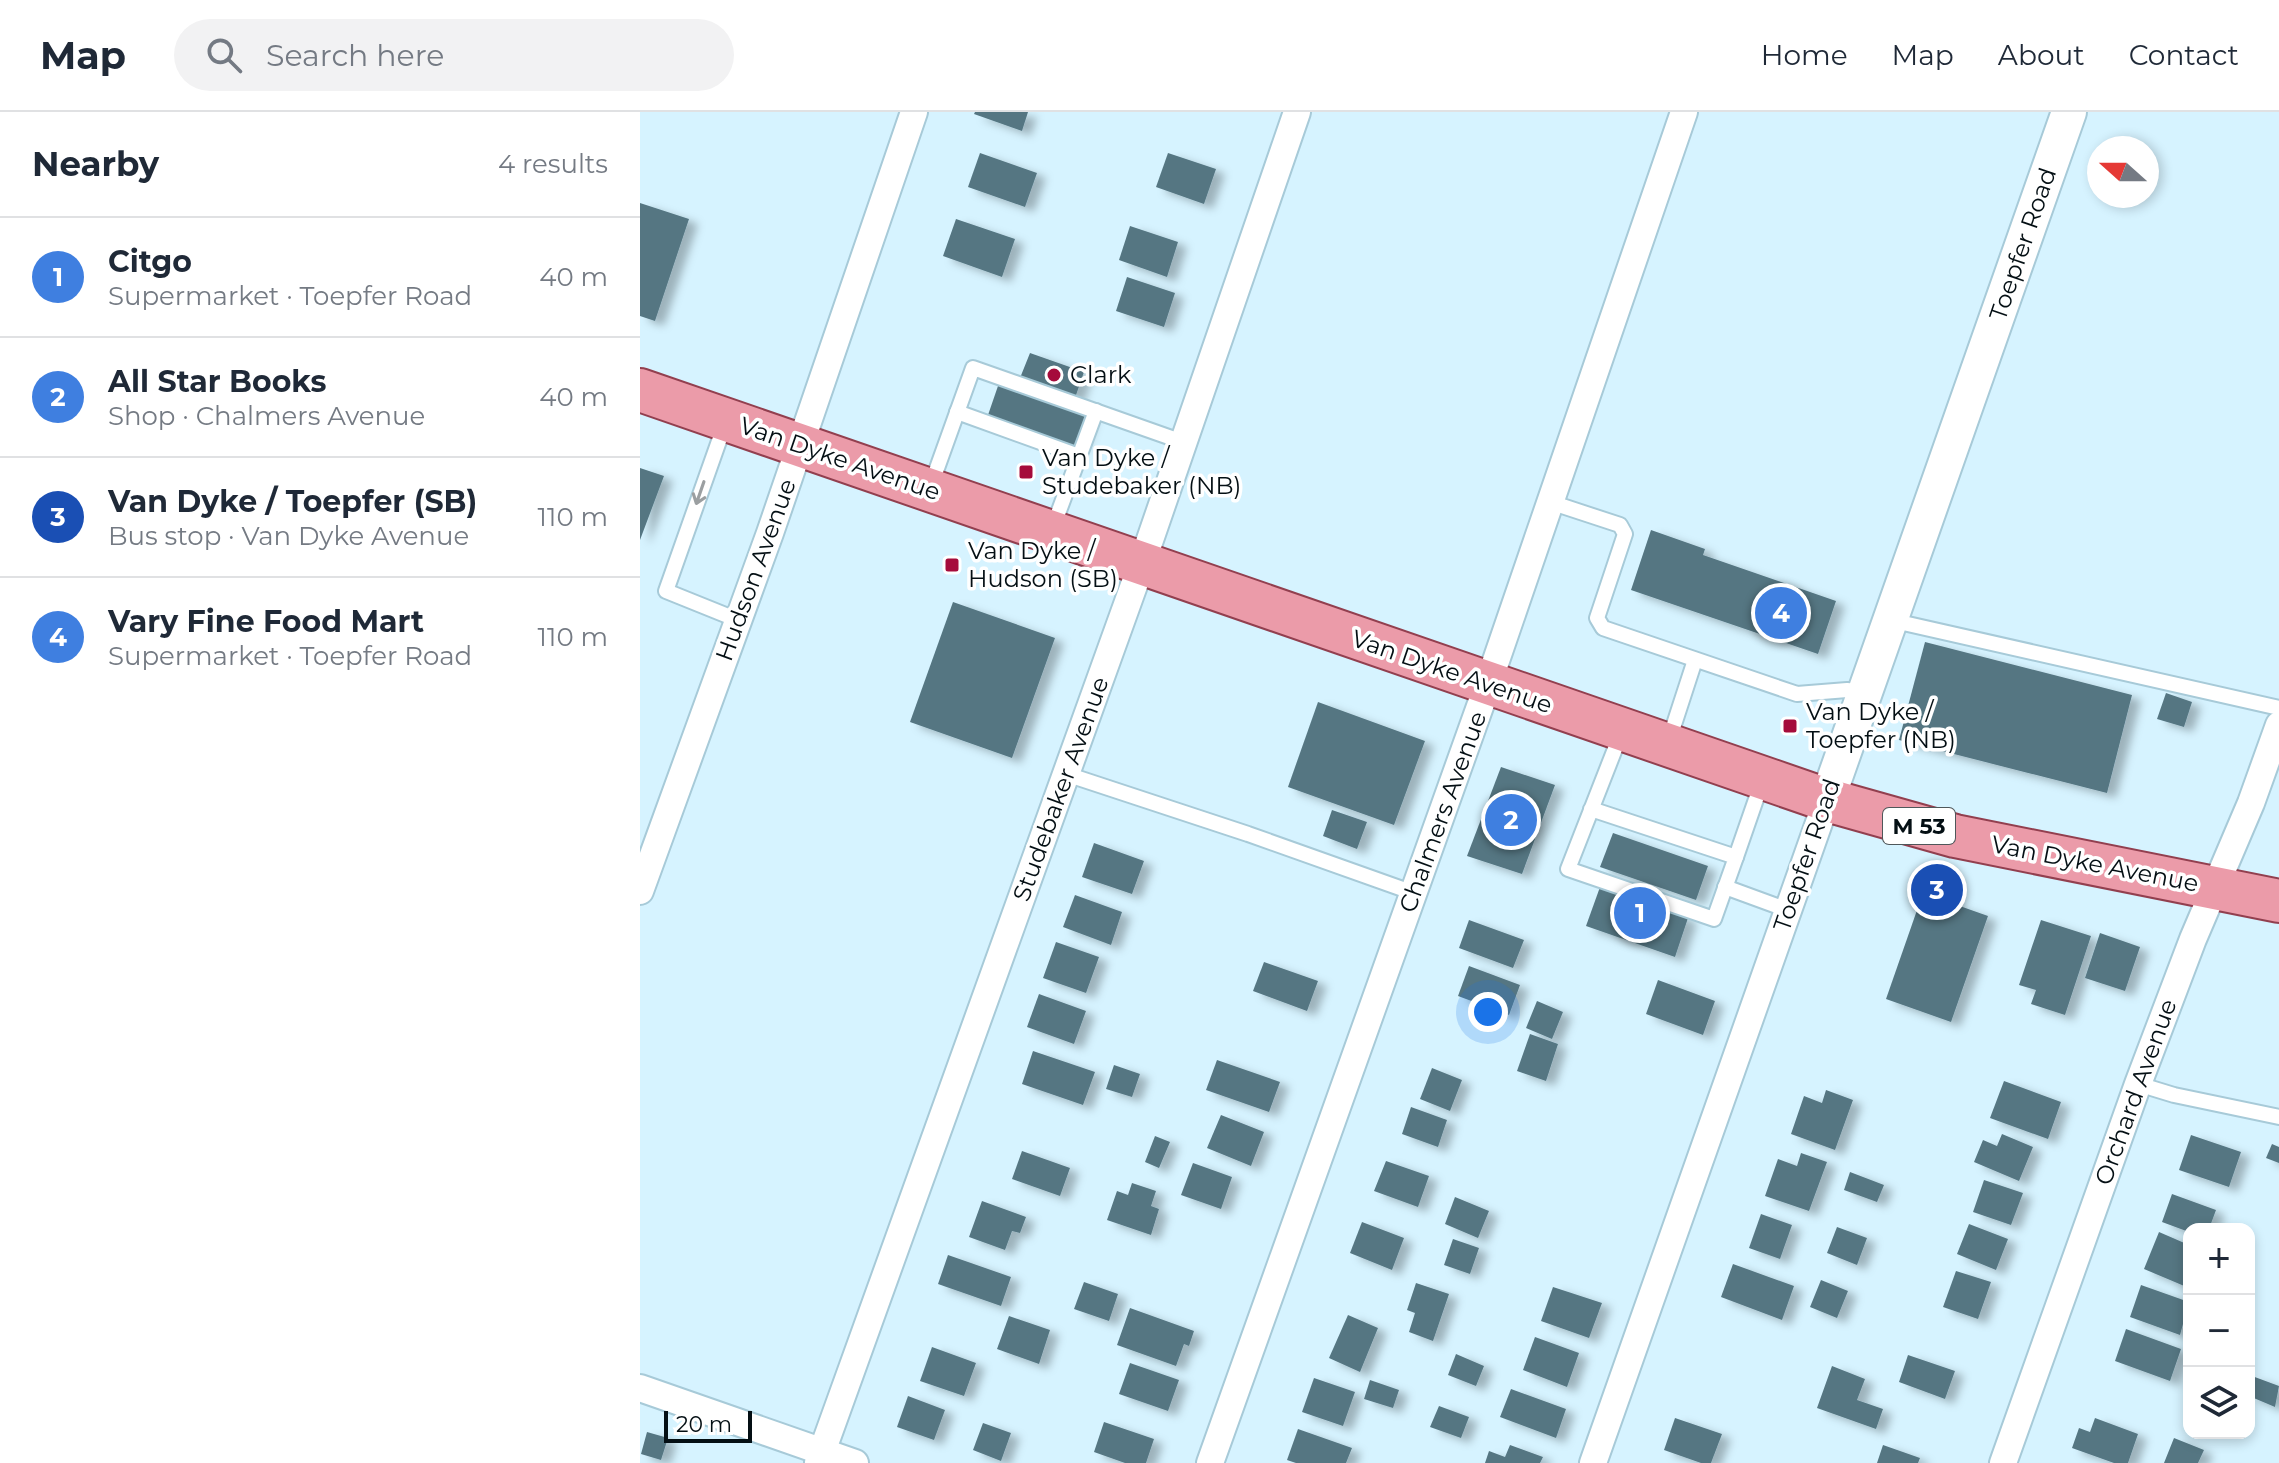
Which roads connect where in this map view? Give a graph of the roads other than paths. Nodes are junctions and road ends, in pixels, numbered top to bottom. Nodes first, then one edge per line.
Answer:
1 (914, 112) edge
2 (1297, 112) edge
3 (1684, 112) edge
4 (2069, 112) edge
5 (640, 390) edge
6 (1096, 411) junction
7 (957, 412) junction
8 (726, 419) junction
9 (1183, 442) junction
10 (800, 445) junction
11 (1079, 456) junction
12 (930, 489) junction
13 (1550, 502) junction
14 (1051, 532) junction
15 (1142, 563) junction
16 (738, 620) junction
17 (1890, 620) junction
18 (1695, 660) junction
19 (1488, 684) junction
20 (1865, 692) junction
21 (2279, 708) edge
22 (2279, 725) edge
23 (1622, 730) junction
24 (1667, 746) junction
25 (1066, 774) junction
26 (1763, 779) junction
27 (1827, 800) junction
28 (1591, 809) junction
29 (1637, 824) junction
30 (1632, 840) dead end
31 (1687, 841) junction
32 (1681, 857) dead end
33 (1736, 857) junction
34 (1725, 887) junction
35 (2217, 888) junction
36 (640, 891) edge
37 (1414, 893) junction
38 (2279, 901) edge
39 (1788, 910) junction
40 (2138, 1084) junction
41 (2279, 1117) edge
42 (640, 1388) edge
43 (820, 1458) edge
44 (855, 1463) edge
45 (1210, 1463) edge
46 (1593, 1463) edge
47 (2003, 1463) edge

1 - 10 street, Hudson Avenue
2 - 9 street, Studebaker Avenue
3 - 13 street, Chalmers Avenue
4 - 17 street, Toepfer Road
5 - 8 main road, Van Dyke Avenue / M 53
6 - 7 lane
6 - 9 lane
6 - 11 lane
7 - 11 lane
7 - 12 lane
8 - 10 main road, Van Dyke Avenue / M 53
8 -> 16 lane
9 - 15 street, Studebaker Avenue
10 - 12 main road, Van Dyke Avenue / M 53
10 - 16 street, Hudson Avenue
11 - 14 lane
12 - 14 main road, Van Dyke Avenue / M 53
13 - 18 lane
13 - 19 street, Chalmers Avenue
14 - 15 main road, Van Dyke Avenue / M 53
15 - 19 main road, Van Dyke Avenue / M 53
15 - 25 street, Studebaker Avenue
16 - 36 street, Hudson Avenue
17 - 20 street, Toepfer Road
17 - 21 lane
18 - 20 lane
18 - 24 lane
19 - 23 main road, Van Dyke Avenue / M 53
19 - 37 street, Chalmers Avenue
20 - 27 street, Toepfer Road
22 - 35 street, Orchard Avenue
23 - 24 main road, Van Dyke Avenue / M 53
23 - 28 lane
24 - 26 main road, Van Dyke Avenue / M 53
25 - 37 lane
25 - 43 street, Studebaker Avenue
26 - 27 main road, Van Dyke Avenue / M 53
26 - 33 lane
27 - 35 main road, Van Dyke Avenue / M 53
27 - 39 street, Toepfer Road
28 - 29 lane
28 - 34 lane
29 - 30 lane
29 - 31 lane
31 - 32 lane
31 - 33 lane
33 - 34 lane
34 - 39 lane
35 - 38 main road, Van Dyke Avenue / M 53
35 - 40 street, Orchard Avenue
37 - 45 street, Chalmers Avenue
39 - 46 street, Toepfer Road
40 - 41 lane
40 - 47 street, Orchard Avenue
42 - 43 street
43 - 44 street

